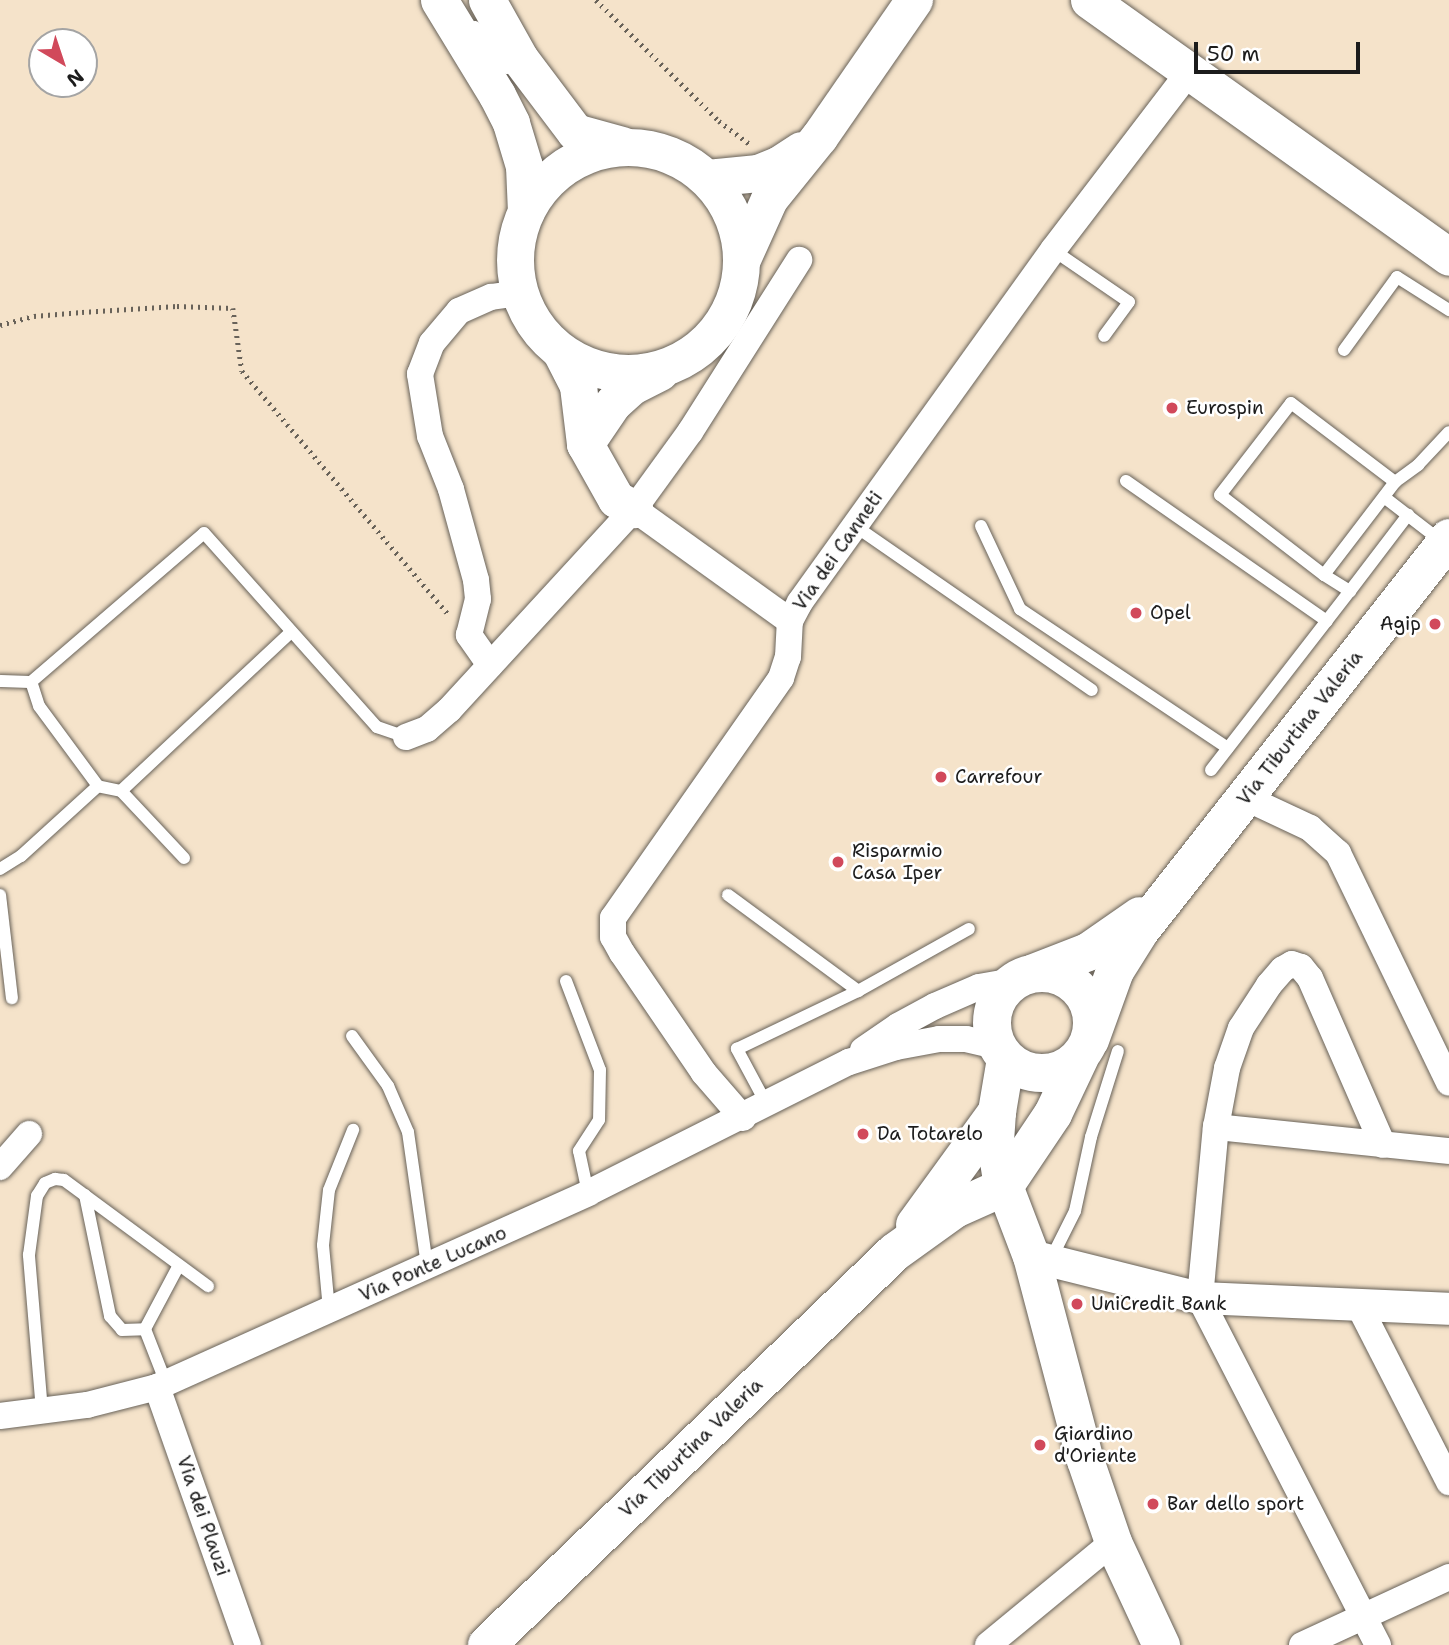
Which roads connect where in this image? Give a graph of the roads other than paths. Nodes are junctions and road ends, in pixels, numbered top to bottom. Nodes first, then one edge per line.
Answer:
1 (914, 0) edge
2 (1089, 0) edge
3 (464, 3) edge
4 (1190, 71) junction
5 (513, 75) dead end
6 (525, 89) dead end
7 (575, 132) junction
8 (819, 137) junction
9 (630, 147) junction
10 (707, 178) junction
11 (526, 211) junction
12 (1053, 250) junction
13 (1449, 257) edge
14 (742, 258) junction
15 (799, 260) dead end
16 (505, 295) junction
17 (1449, 310) edge
18 (1104, 336) dead end
19 (1344, 350) dead end
20 (562, 354) junction
21 (674, 364) junction
22 (1449, 432) edge
23 (585, 444) junction
24 (1126, 481) dead end
25 (1395, 482) junction
26 (1384, 497) junction
27 (634, 509) junction
28 (1408, 515) junction
29 (855, 526) junction
30 (981, 526) dead end
31 (1447, 540) edge
32 (1324, 575) junction
33 (1350, 591) junction
34 (790, 621) junction
35 (1327, 621) junction
36 (291, 632) junction
37 (490, 665) junction
38 (0, 681) edge
39 (31, 682) junction
40 (1092, 690) dead end
41 (406, 737) joint
42 (1228, 748) junction
43 (1211, 770) dead end
44 (98, 786) junction
45 (121, 791) junction
46 (1246, 798) junction
47 (184, 858) dead end
48 (0, 869) edge
49 (1175, 884) junction
50 (0, 895) edge
51 (728, 895) dead end
52 (969, 929) dead end
53 (1024, 977) junction
54 (566, 981) dead end
55 (859, 991) junction
56 (12, 998) dead end
57 (352, 1036) dead end
58 (1096, 1049) junction
59 (1001, 1052) junction
60 (849, 1062) junction
61 (1449, 1083) edge
62 (767, 1105) junction
63 (997, 1112) junction
64 (743, 1118) junction
65 (1216, 1127) junction
66 (353, 1130) dead end
67 (29, 1134) dead end
68 (1383, 1144) junction
69 (1449, 1152) edge
70 (0, 1167) edge
71 (1004, 1187) junction
72 (588, 1193) junction
73 (85, 1195) junction
74 (895, 1252) junction
75 (1041, 1258) junction
76 (179, 1265) junction
77 (427, 1266) junction
78 (208, 1286) dead end
79 (1200, 1298) junction
80 (1359, 1307) junction
81 (1449, 1309) edge
82 (330, 1311) junction
83 (145, 1329) junction
84 (162, 1385) junction
85 (42, 1411) junction
86 (0, 1416) edge
87 (1449, 1482) edge
88 (1113, 1542) junction
89 (1449, 1577) edge
90 (1364, 1616) junction
91 (1158, 1644) edge
92 (248, 1645) edge
93 (488, 1645) edge
94 (988, 1645) edge
95 (1302, 1645) edge
96 (1378, 1645) edge

1 - 8 main road
2 - 4 main road
3 - 5 lane
3 - 7 main road
3 - 11 main road
4 - 12 street, Via dei Canneti
4 - 13 main road
6 - 7 lane
7 - 9 main road
8 - 10 main road
8 - 14 main road
9 - 10 main road
9 - 11 main road
10 - 14 main road
11 - 16 main road
12 - 18 lane
12 - 29 street, Via dei Canneti
14 - 21 main road
15 - 27 street
16 - 20 main road
16 - 37 street
17 - 19 lane
20 - 21 main road
20 - 23 main road
21 - 23 main road
22 - 25 lane
23 - 27 main road
24 - 35 lane
25 - 26 lane
25 - 32 lane
26 - 28 lane
26 - 32 lane
27 - 34 street
27 - 37 street
28 - 31 lane
28 - 33 lane
29 - 34 street, Via dei Canneti
29 - 40 lane
30 - 42 lane
31 - 46 main road, Via Tiburtina Valeria
32 - 33 lane
33 - 35 lane
34 - 64 street, Via dei Canneti
35 - 42 lane
36 - 39 lane
36 - 41 lane
36 - 45 lane
37 - 41 street
38 - 39 lane
39 - 44 lane
42 - 43 lane
44 - 45 lane
44 - 48 lane
45 - 47 lane
46 - 49 main road, Via Tiburtina Valeria
46 - 61 street
49 - 53 main road, Via Tiburtina Valeria
49 - 58 main road, Via Tiburtina Valeria
50 - 56 lane
51 - 55 lane
52 - 55 lane
53 - 58 main road, Via Tiburtina Valeria
53 - 59 main road, Via Tiburtina Valeria
53 - 60 street, Via Ponte Lucano
54 - 72 lane
55 - 62 lane
57 - 77 lane
58 - 59 main road
58 - 71 main road, Via Tiburtina Valeria
58 - 75 lane
59 - 60 street, Via Ponte Lucano
59 - 63 main road, Via Tiburtina Valeria
60 - 62 street, Via Ponte Lucano
62 - 64 street, Via Ponte Lucano
63 - 71 main road
63 - 74 main road, Via Tiburtina Valeria
64 - 72 street, Via Ponte Lucano
65 - 68 street
65 - 68 street
65 - 79 street
66 - 82 lane
67 - 70 street
68 - 69 street
71 - 74 main road, Via Tiburtina Valeria
71 - 75 main road
72 - 77 street, Via Ponte Lucano
73 - 76 lane
73 - 83 lane
73 - 85 lane
74 - 93 main road, Via Tiburtina Valeria
75 - 79 street
75 - 88 main road
76 - 78 lane
76 - 83 lane
77 - 82 street, Via Ponte Lucano
79 - 80 street
79 - 90 street
80 - 81 street
80 - 87 street
82 - 84 street, Via Ponte Lucano
83 - 84 lane
84 - 85 street, Via Ponte Lucano
84 - 92 street, Via dei Plauzi
85 - 86 street, Via Ponte Lucano
88 - 91 main road
88 - 94 street
89 - 90 street
90 - 95 street
90 - 96 street

